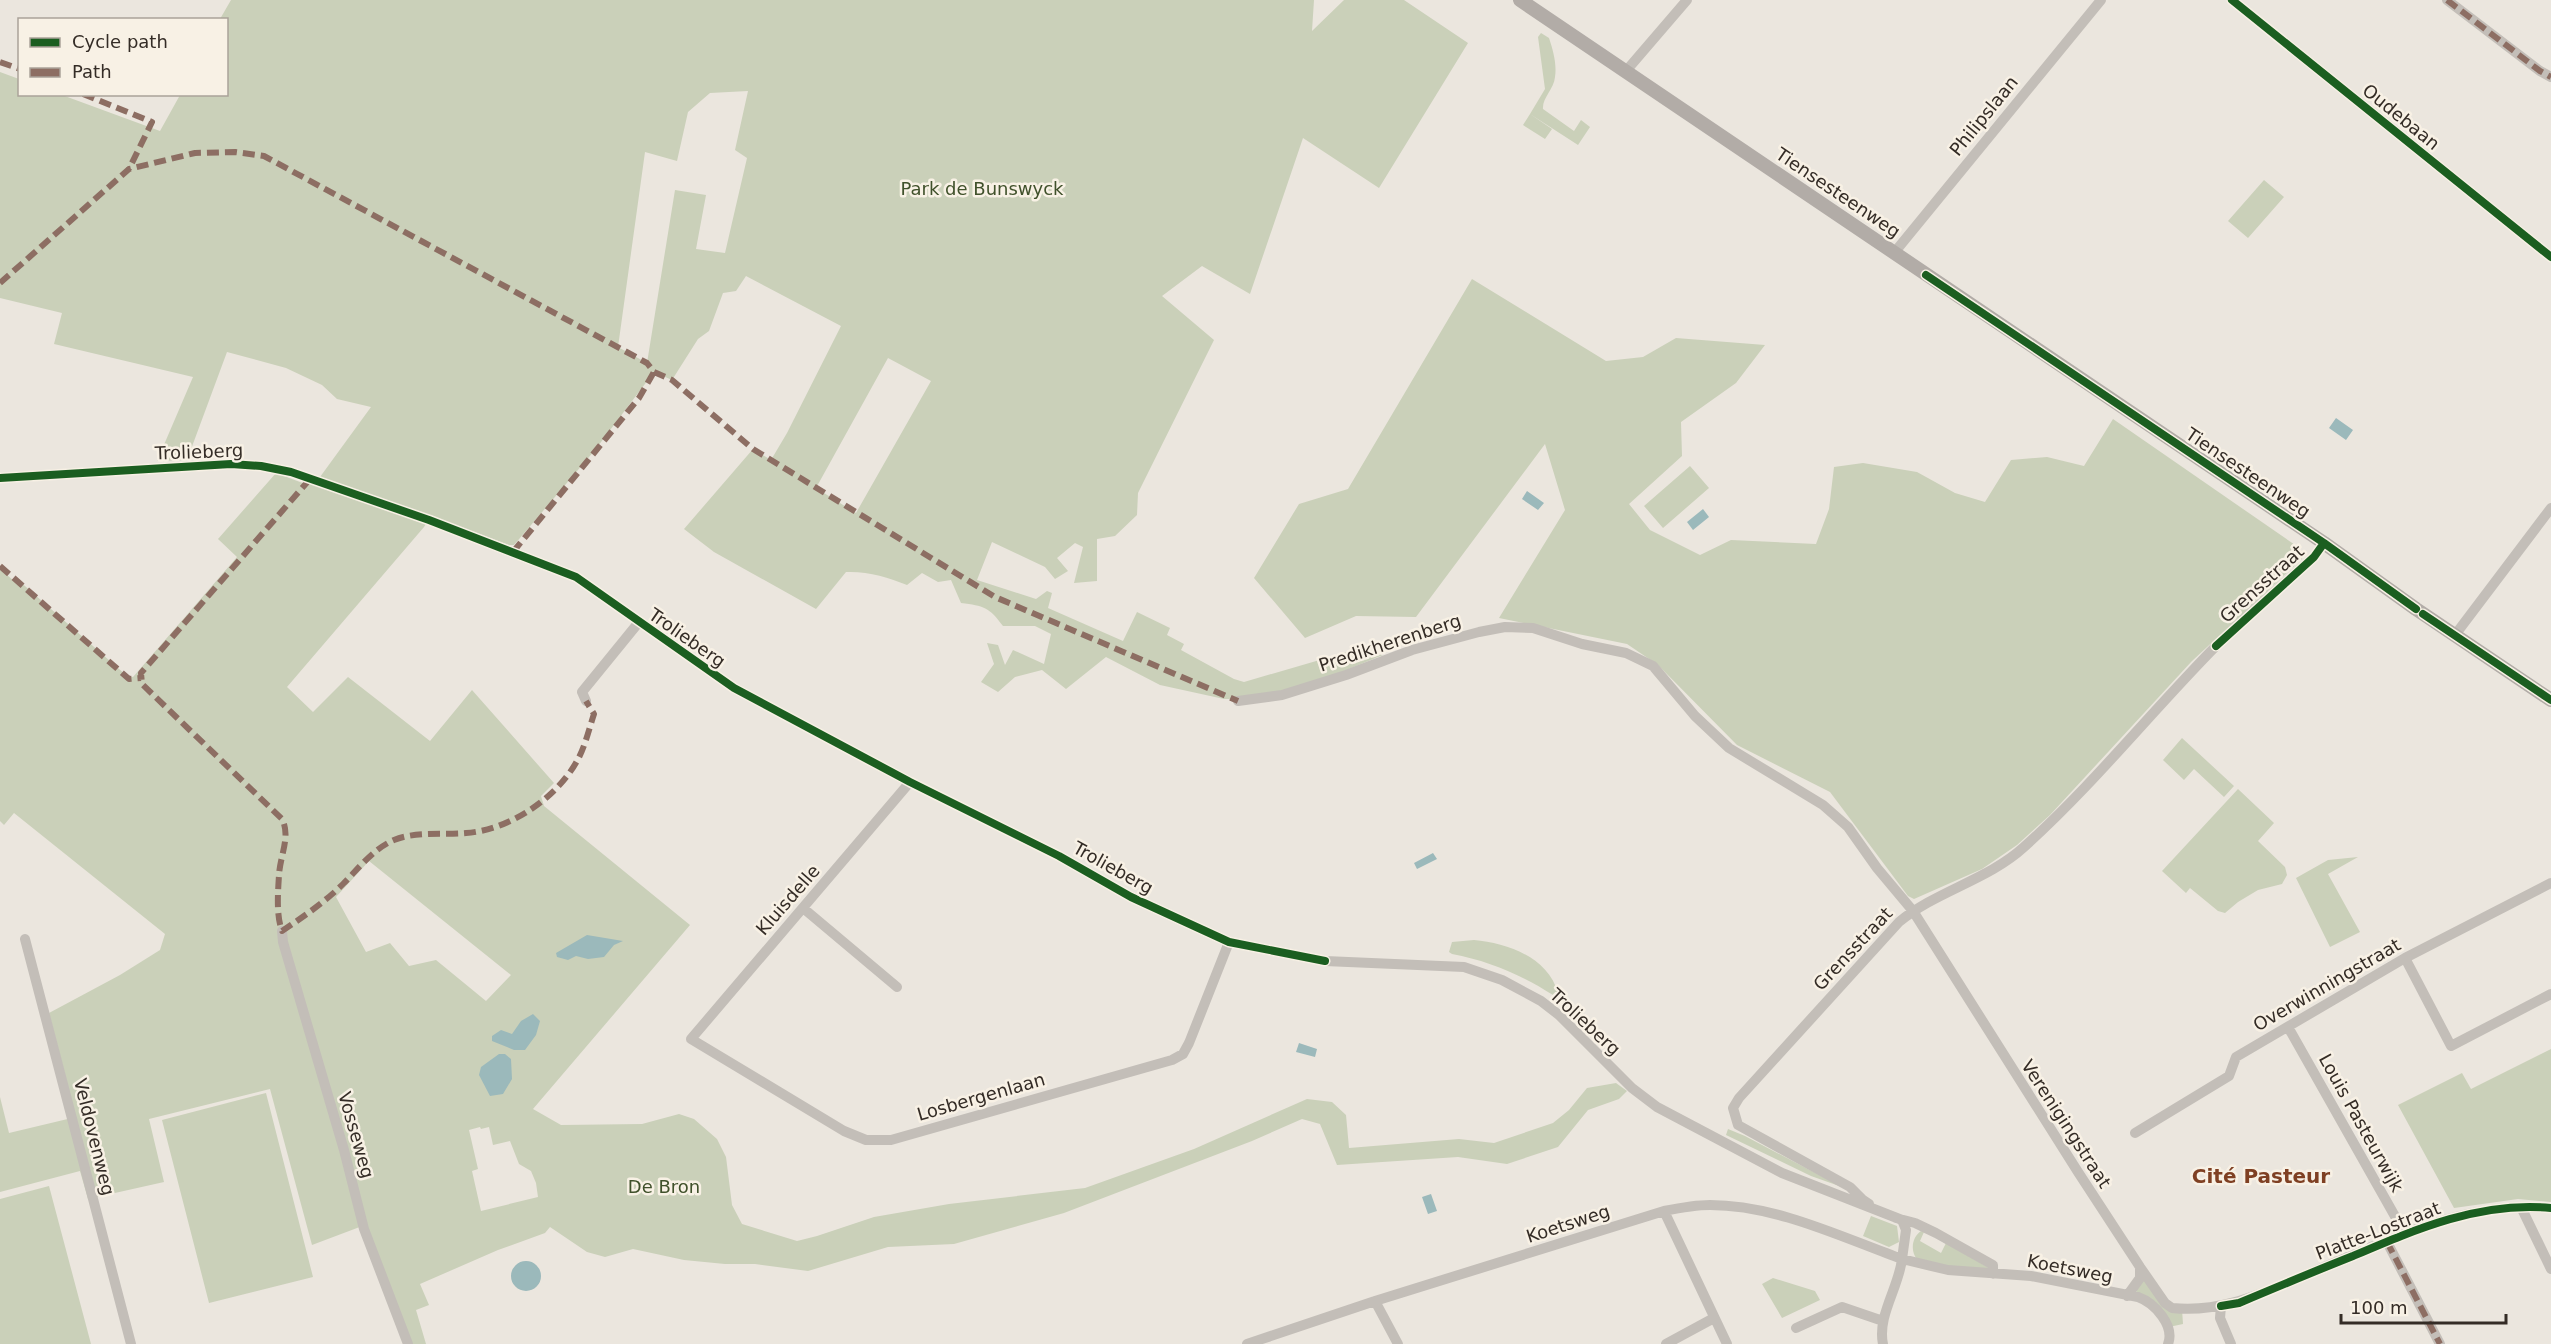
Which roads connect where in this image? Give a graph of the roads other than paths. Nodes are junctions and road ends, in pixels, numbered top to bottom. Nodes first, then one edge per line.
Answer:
1 (1520, 0) edge
2 (1687, 0) edge
3 (2101, 0) edge
4 (2232, 0) edge
5 (2447, 0) edge
6 (1626, 71) junction
7 (2551, 77) edge
8 (1894, 253) junction
9 (2551, 257) edge
10 (0, 477) edge
11 (2551, 508) edge
12 (2324, 543) junction
13 (639, 622) junction
14 (2455, 635) junction
15 (2551, 700) edge
16 (586, 701) dead end
17 (1238, 701) dead end
18 (910, 782) junction
19 (2551, 883) edge
20 (804, 908) junction
21 (1912, 911) junction
22 (282, 932) dead end
23 (25, 939) dead end
24 (1229, 942) junction
25 (2405, 958) junction
26 (897, 987) dead end
27 (2551, 994) edge
28 (2288, 1027) junction
29 (691, 1039) joint
30 (2135, 1133) dead end
31 (2521, 1207) junction
32 (2551, 1208) edge
33 (1664, 1211) junction
34 (1902, 1220) junction
35 (2405, 1234) junction
36 (2387, 1242) junction
37 (1902, 1259) junction
38 (2140, 1267) junction
39 (2551, 1269) edge
40 (1993, 1274) junction
41 (2127, 1296) junction
42 (1375, 1301) junction
43 (2221, 1306) junction
44 (1714, 1318) junction
45 (1883, 1321) junction
46 (1796, 1328) dead end
47 (131, 1344) edge
48 (408, 1344) edge
49 (1247, 1344) edge
50 (1398, 1344) edge
51 (1666, 1344) edge
52 (1726, 1344) edge
53 (1883, 1344) edge
54 (2168, 1344) edge
55 (2231, 1344) edge
56 (2440, 1344) edge

1 - 6 main road, Tiensesteenweg
2 - 6 street
3 - 8 street, Philipslaan
4 - 9 street, Oudebaan
5 - 7 street
6 - 8 main road, Tiensesteenweg
8 - 12 main road, Tiensesteenweg
10 - 13 street, Trolieberg
11 - 14 street
12 - 14 main road, Tiensesteenweg
12 - 21 street, Grensstraat
13 - 16 street
13 - 18 street, Trolieberg
14 - 15 main road, Tiensesteenweg
17 - 21 street, Predikherenberg
18 - 20 street, Kluisdelle
18 - 24 street, Trolieberg
19 - 25 street, Overwinningstraat
20 - 26 street
20 - 29 street, Kluisdelle
21 - 34 street, Grensstraat
21 - 38 street, Verenigingstraat
22 - 48 street, Vosseweg
23 - 47 street, Veldovenweg
24 - 29 street, Losbergenlaan
24 - 34 street, Trolieberg
25 - 27 street
25 - 28 street, Overwinningstraat
28 - 30 street, Overwinningstraat
28 - 35 street, Louis Pasteurwijk
31 - 32 street, Platte-Lostraat
31 - 35 street, Platte-Lostraat
31 - 39 street
33 - 37 street, Koetsweg
33 - 42 street, Koetsweg
33 - 44 street
34 - 37 street
34 - 40 street, Grensstraat
35 - 36 street, Platte-Lostraat
36 - 43 street, Platte-Lostraat
36 - 56 street
37 - 40 street, Koetsweg
37 - 45 street
38 - 41 street, Koetsweg
38 - 43 street, Verenigingstraat
40 - 41 street, Koetsweg
41 - 54 street, Koetsweg
42 - 49 street, Koetsweg
42 - 50 street
43 - 55 street
44 - 51 street
44 - 52 street
45 - 46 street
45 - 53 street

